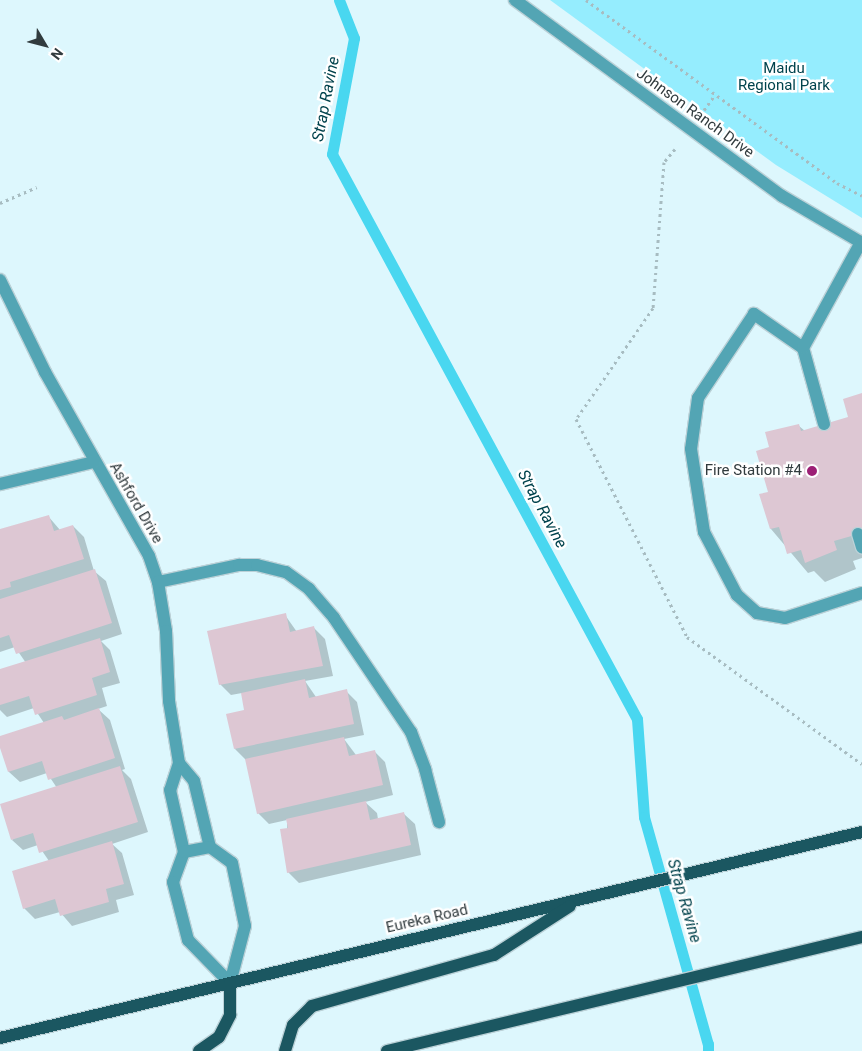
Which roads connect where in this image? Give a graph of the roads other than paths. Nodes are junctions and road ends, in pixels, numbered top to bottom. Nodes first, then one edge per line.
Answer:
1 (515, 0) edge
2 (861, 242) edge
3 (0, 280) edge
4 (803, 348) junction
5 (824, 424) dead end
6 (94, 462) junction
7 (0, 484) edge
8 (158, 582) junction
9 (862, 593) edge
10 (179, 763) junction
11 (439, 822) dead end
12 (862, 832) edge
13 (210, 847) junction
14 (184, 852) junction
15 (578, 900) junction
16 (862, 937) edge
17 (230, 984) junction
18 (0, 1038) edge
19 (199, 1051) edge
20 (284, 1051) edge
21 (387, 1051) edge

1 - 2 street, Johnson Ranch Drive
2 - 4 street
3 - 6 street, Ashford Drive
4 - 5 street
4 - 9 street
6 - 7 street
6 - 8 street, Ashford Drive
8 - 10 street, Ashford Drive
8 - 11 street
10 - 13 street, Ashford Drive
10 - 14 street, Ashford Drive
12 - 15 main road, Eureka Road
13 - 14 street
13 - 17 street
14 - 17 street
15 - 17 main road, Eureka Road
15 - 20 main road
16 - 21 main road
17 - 18 main road, Eureka Road
17 - 19 main road

